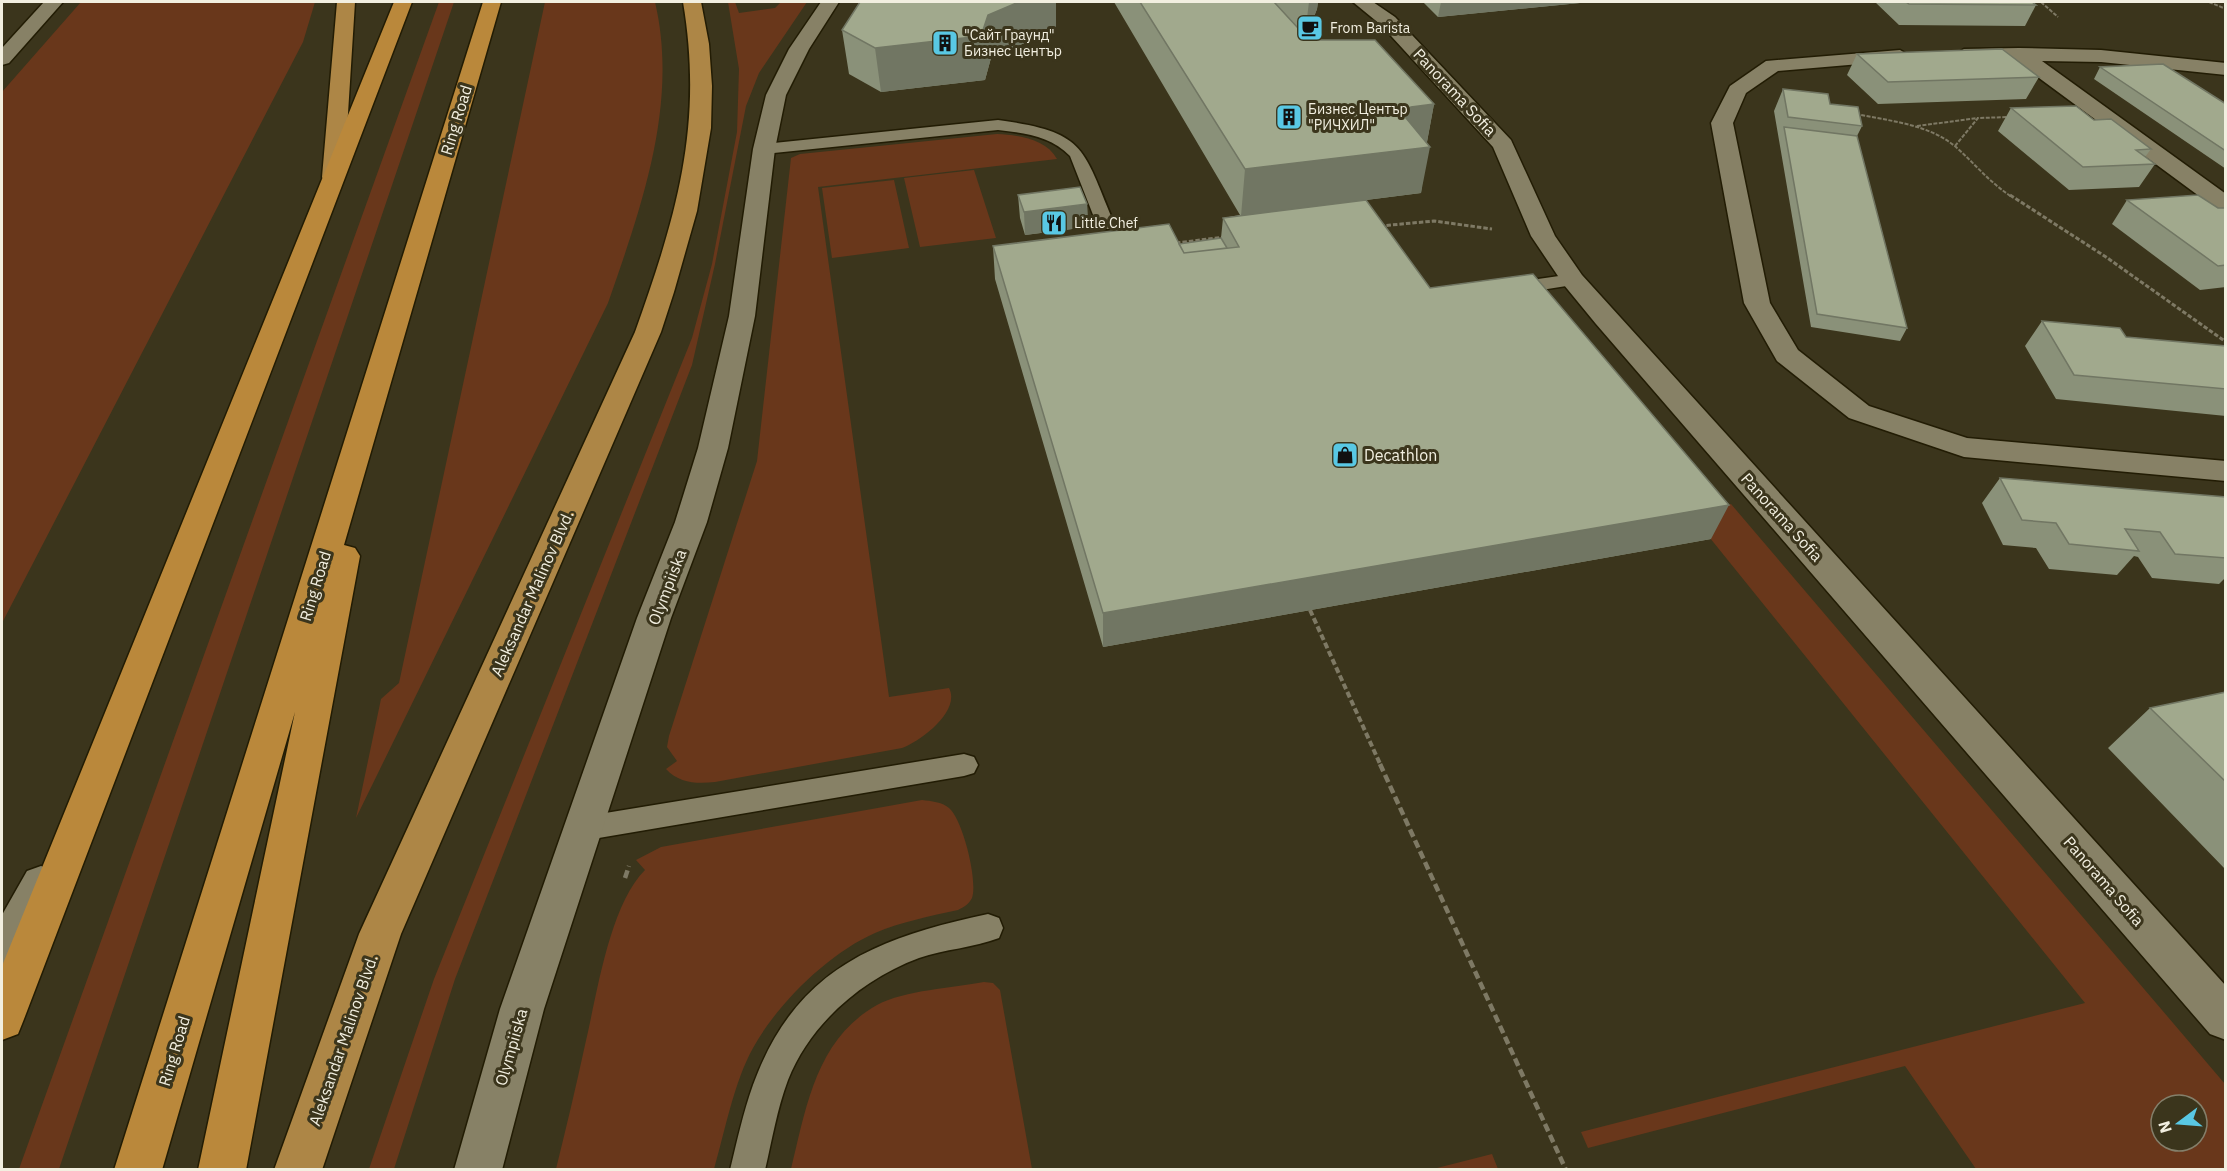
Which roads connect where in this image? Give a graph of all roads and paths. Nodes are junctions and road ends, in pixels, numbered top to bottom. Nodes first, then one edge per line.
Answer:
1 (54, 2) edge
2 (346, 2) edge
3 (403, 2) edge
4 (492, 2) edge
5 (692, 2) edge
6 (830, 2) edge
7 (1362, 2) edge
8 (2209, 2) edge
9 (2226, 9) edge
10 (2019, 54) junction
11 (2, 58) edge
12 (2226, 69) edge
13 (1850, 113) edge
14 (2011, 117) dead end
15 (1978, 118) junction
16 (1917, 126) junction
17 (1955, 146) junction
18 (764, 149) junction
19 (333, 177) junction
20 (2226, 205) edge
21 (1106, 225) dead end
22 (1371, 227) edge
23 (1543, 236) junction
24 (1227, 237) edge
25 (1169, 244) edge
26 (1573, 280) junction
27 (1492, 291) edge
28 (2226, 342) edge
29 (380, 374) junction
30 (2226, 471) edge
31 (1310, 610) edge
32 (964, 765) dead end
33 (97, 783) junction
34 (581, 829) junction
35 (630, 862) dead end
36 (626, 878) dead end
37 (988, 928) dead end
38 (2, 955) edge
39 (2, 1019) edge
40 (2226, 1020) edge
41 (138, 1170) edge
42 (222, 1170) edge
43 (297, 1170) edge
44 (478, 1170) edge
45 (747, 1170) edge
46 (1566, 1170) edge

1 - 11 street
2 - 19 main road
3 - 19 highway
4 - 29 highway, Ring Road
5 - 43 main road, Aleksandar Malinov Blvd.
6 - 18 street, Olympiiska
7 - 23 street, Panorama Sofia
8 - 9 path
10 - 12 street
10 - 20 street
10 - 30 street
13 - 16 path
14 - 15 path
15 - 16 path
15 - 17 path
16 - 17 path
17 - 28 path
18 - 21 lane
18 - 34 street, Olympiiska
19 - 33 highway
22 - 23 path
23 - 26 street, Panorama Sofia
24 - 25 path
26 - 27 lane
26 - 40 street, Panorama Sofia
29 - 41 highway, Ring Road
29 - 42 highway
31 - 46 path
32 - 34 lane
33 - 38 street
33 - 39 highway
34 - 44 street, Olympiiska
35 - 36 path
37 - 45 lane

